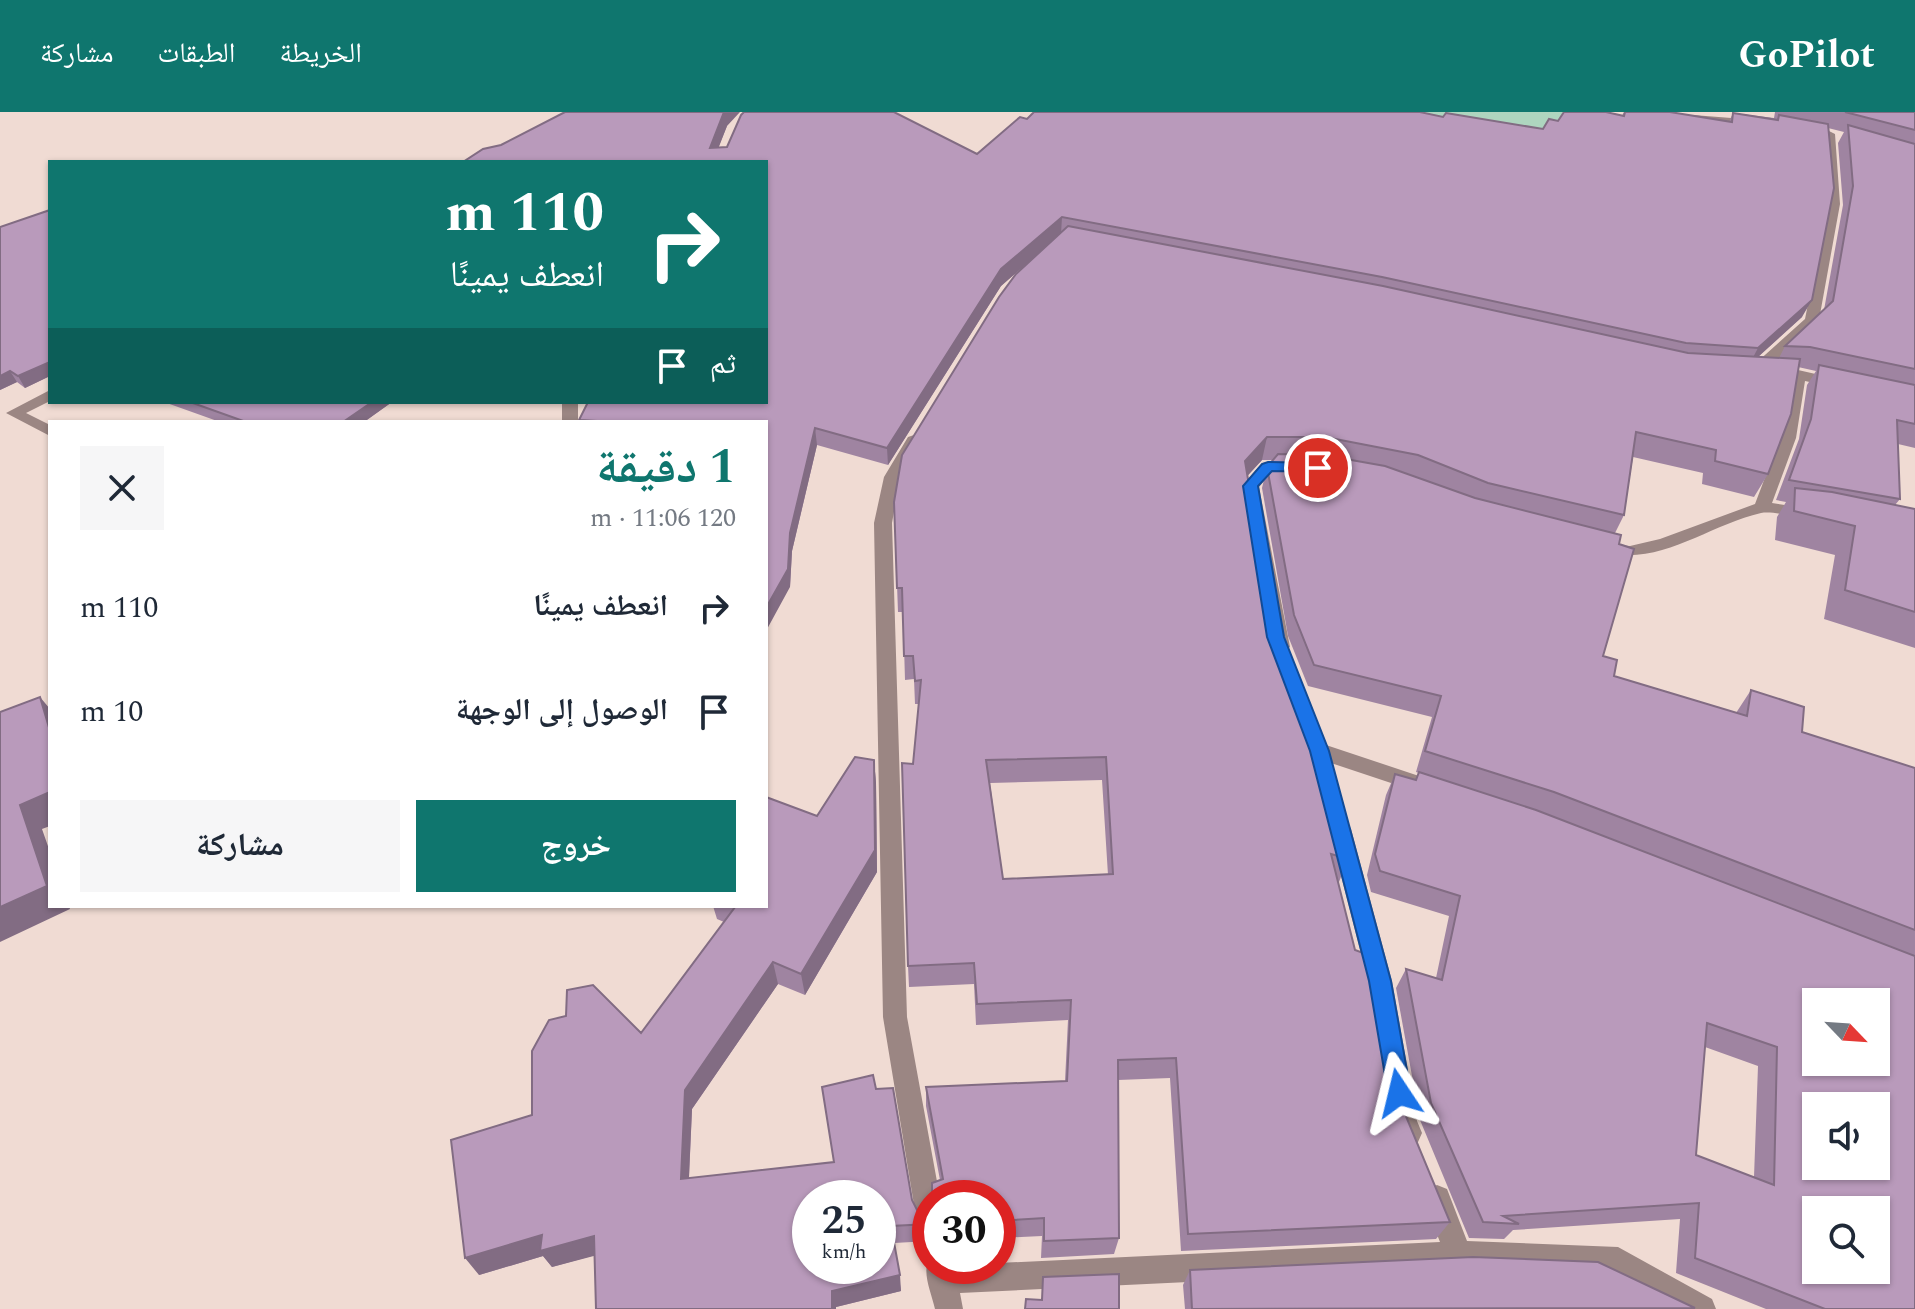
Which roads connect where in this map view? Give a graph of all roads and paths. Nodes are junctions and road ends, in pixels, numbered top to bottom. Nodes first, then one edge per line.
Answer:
1 (1745, 112) edge
2 (1678, 117) edge
3 (1830, 135) edge
4 (1798, 375) junction
5 (1857, 388) edge
6 (48, 396) edge
7 (7, 417) edge
8 (923, 426) edge
9 (48, 430) edge
10 (1318, 468) edge
11 (1762, 507) junction
12 (1826, 516) edge
13 (1589, 543) edge
14 (1287, 666) edge
15 (1328, 782) edge
16 (1433, 789) edge
17 (1336, 812) edge
18 (1415, 1148) edge
19 (1426, 1175) edge
20 (924, 1180) edge
21 (1459, 1255) junction
22 (1016, 1270) edge
23 (943, 1284) edge
24 (949, 1309) edge
25 (1702, 1309) edge

1 - 2 street
3 - 4 street
4 - 5 street
4 - 11 street
6 - 7 street
7 - 9 street
8 - 20 street
10 - 14 street
11 - 12 street
11 - 13 street
15 - 16 street
17 - 18 street
19 - 21 street
21 - 22 street
21 - 25 street
23 - 24 street

